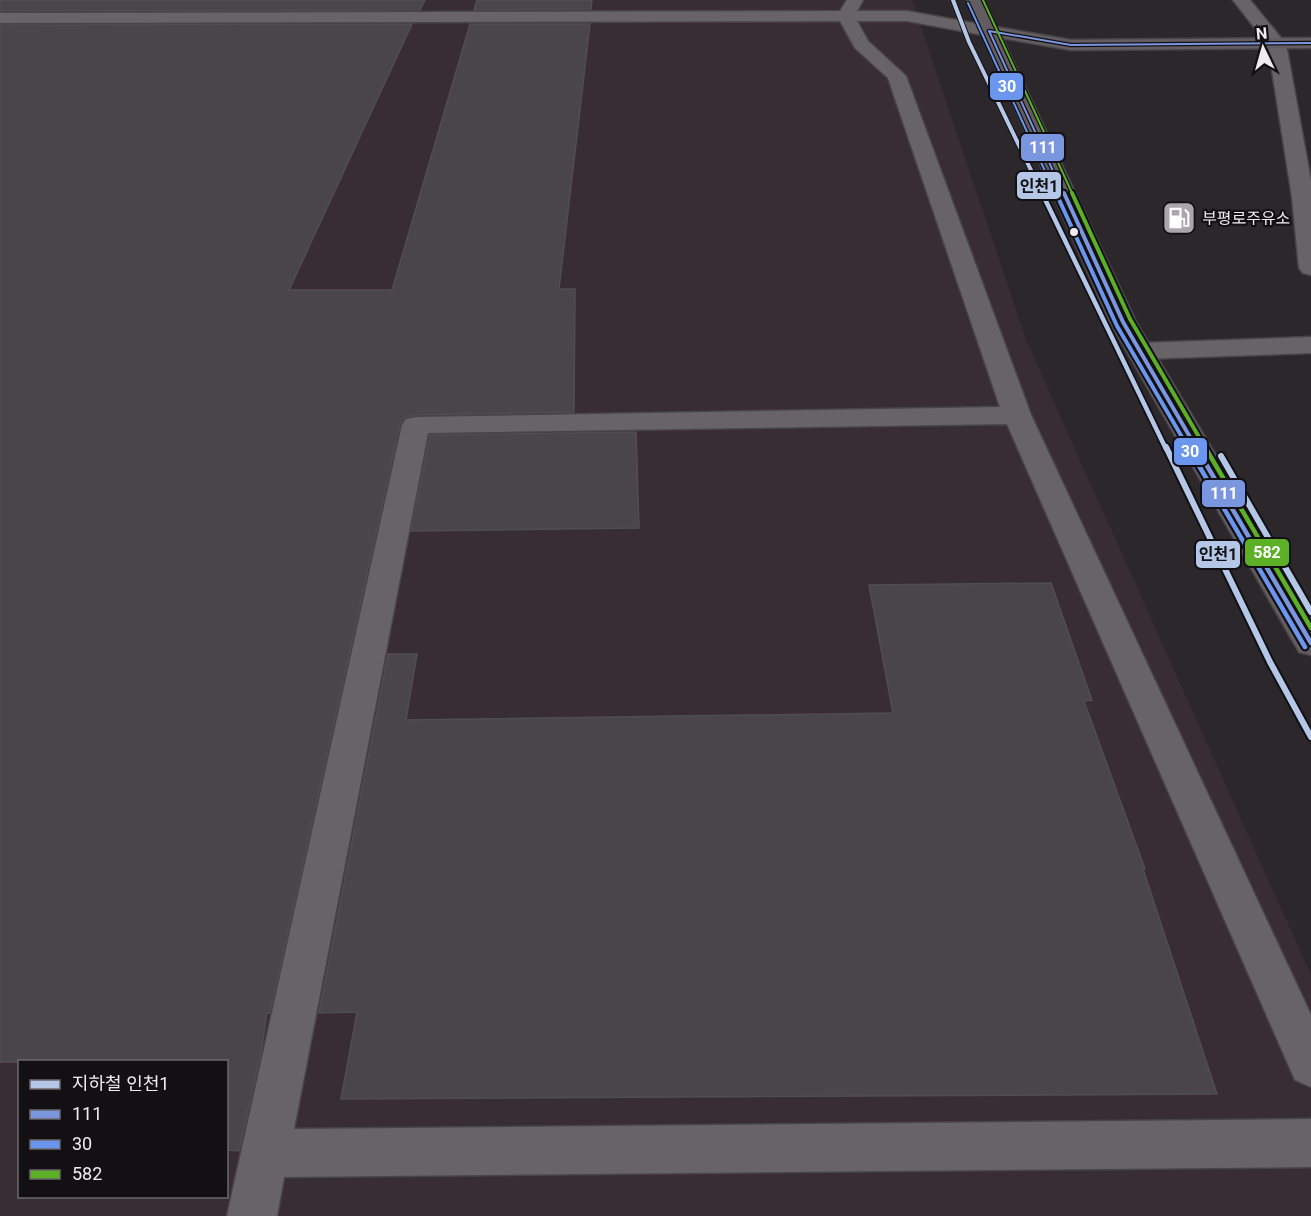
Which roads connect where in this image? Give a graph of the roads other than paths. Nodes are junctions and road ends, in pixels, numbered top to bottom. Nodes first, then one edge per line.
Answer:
1 (975, 0) edge
2 (1241, 0) edge
3 (1263, 0) edge
4 (851, 8) edge
5 (0, 18) edge
6 (1258, 20) junction
7 (989, 31) junction
8 (1277, 44) junction
9 (1311, 44) edge
10 (1311, 268) edge
11 (1311, 345) edge
12 (1141, 351) junction
13 (1017, 415) junction
14 (1311, 644) edge
15 (1311, 1065) edge
16 (1311, 1143) edge
17 (266, 1153) junction
18 (252, 1216) edge

1 - 7 main road
2 - 6 street
3 - 6 street
4 - 5 street
4 - 7 street
4 - 13 street
6 - 8 street
7 - 8 main road
7 - 12 main road
8 - 9 main road
8 - 10 street
11 - 12 street
12 - 14 main road
13 - 15 street
13 - 17 street
16 - 17 street
17 - 18 street

